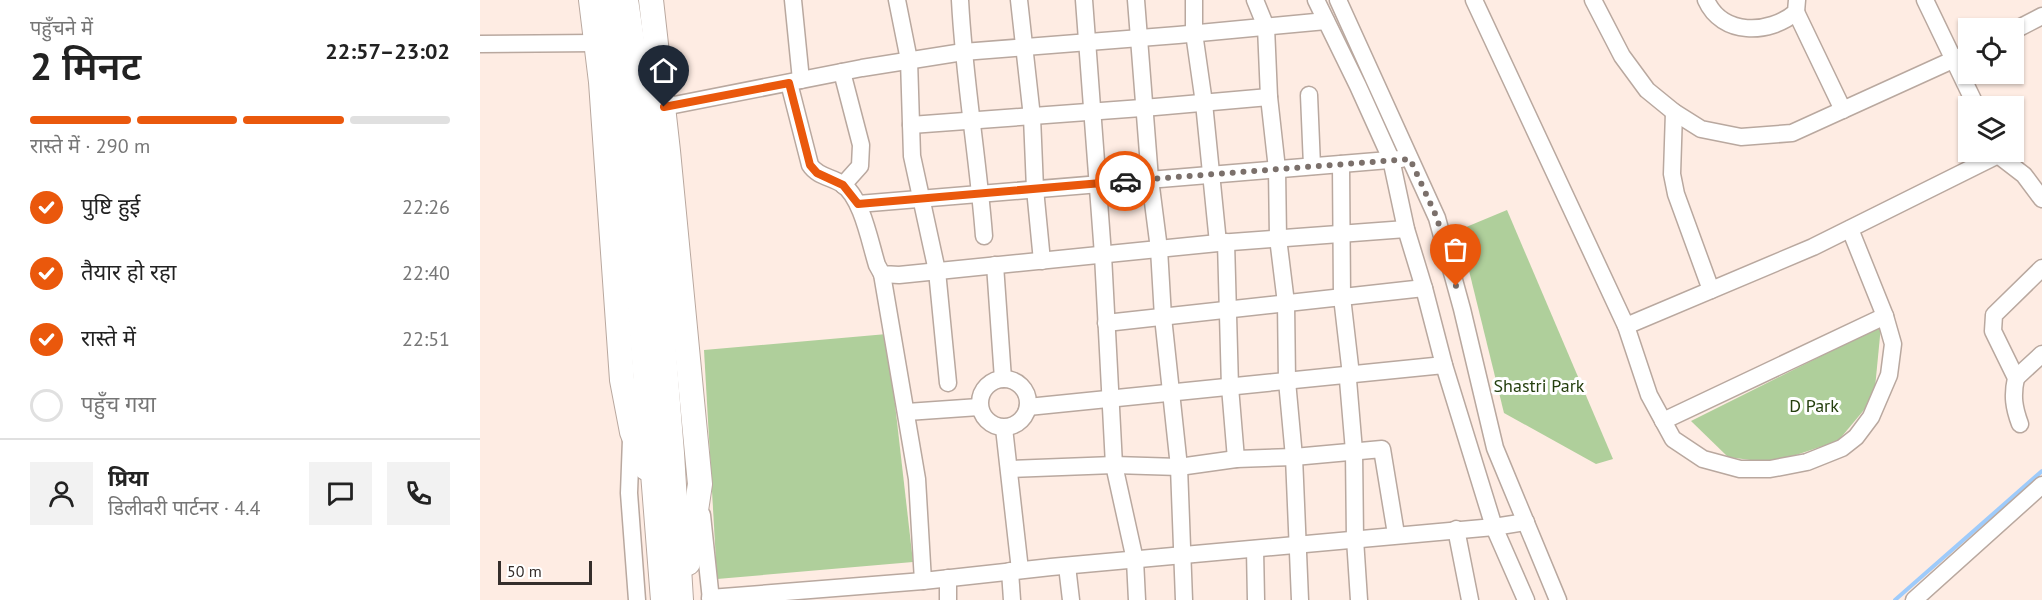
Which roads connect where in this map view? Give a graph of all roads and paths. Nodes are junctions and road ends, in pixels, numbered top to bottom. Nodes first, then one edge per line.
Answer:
1 (591, 0) edge
2 (608, 0) edge
3 (626, 0) edge
4 (651, 0) edge
5 (793, 0) edge
6 (897, 0) edge
7 (960, 0) edge
8 (1019, 0) edge
9 (1084, 0) edge
10 (1136, 0) edge
11 (1194, 0) edge
12 (1255, 0) edge
13 (1316, 0) edge
14 (1338, 0) edge
15 (1474, 0) edge
16 (1593, 0) edge
17 (1706, 0) edge
18 (1925, 0) edge
19 (1797, 6) edge
20 (2042, 16) edge
21 (1326, 21) junction
22 (2024, 25) edge
23 (1266, 27) junction
24 (1194, 33) junction
25 (1139, 38) junction
26 (1087, 42) junction
27 (596, 43) junction
28 (480, 44) edge
29 (1023, 47) junction
30 (963, 52) junction
31 (1958, 52) edge
32 (1958, 58) edge
33 (909, 60) junction
34 (842, 72) junction
35 (795, 82) junction
36 (1309, 95) dead end
37 (1269, 97) junction
38 (1204, 103) junction
39 (664, 107) junction
40 (1145, 108) junction
41 (1843, 110) junction
42 (1092, 112) junction
43 (1674, 112) junction
44 (1032, 117) junction
45 (971, 121) junction
46 (911, 125) junction
47 (1391, 159) junction
48 (1410, 159) junction
49 (1980, 162) edge
50 (2009, 162) edge
51 (1341, 164) junction
52 (1312, 166) junction
53 (1276, 169) junction
54 (1211, 174) junction
55 (1150, 179) junction
56 (1098, 184) junction
57 (843, 185) junction
58 (1035, 189) junction
59 (980, 193) junction
60 (921, 198) junction
61 (2042, 199) edge
62 (858, 204) junction
63 (1406, 229) junction
64 (1850, 229) junction
65 (1341, 234) junction
66 (984, 236) dead end
67 (1278, 238) junction
68 (1222, 243) junction
69 (1159, 249) junction
70 (1103, 255) junction
71 (1042, 261) junction
72 (995, 265) junction
73 (2042, 268) edge
74 (937, 271) junction
75 (882, 274) junction
76 (649, 287) junction
77 (1424, 288) junction
78 (1711, 290) junction
79 (1342, 297) junction
80 (1286, 303) junction
81 (1229, 310) junction
82 (1885, 316) junction
83 (1163, 317) junction
84 (1106, 324) junction
85 (1626, 326) junction
86 (2042, 354) edge
87 (1444, 365) junction
88 (1351, 375) junction
89 (2016, 378) junction
90 (1004, 379) junction
91 (1287, 381) junction
92 (948, 383) dead end
93 (1232, 386) junction
94 (1171, 393) junction
95 (1110, 399) junction
96 (979, 407) junction
97 (1028, 407) junction
98 (907, 412) junction
99 (1663, 421) junction
100 (2020, 424) dead end
101 (1004, 428) junction
102 (632, 432) junction
103 (1354, 451) junction
104 (1294, 457) junction
105 (1236, 459) junction
106 (1114, 465) junction
107 (1179, 467) junction
108 (1008, 469) junction
109 (699, 484) junction
110 (2042, 485) edge
111 (655, 490) junction
112 (1526, 522) junction
113 (1494, 527) junction
114 (1456, 529) junction
115 (1396, 534) junction
116 (1355, 539) junction
117 (1297, 545) junction
118 (1255, 549) junction
119 (1183, 556) junction
120 (1135, 560) junction
121 (1067, 566) junction
122 (1015, 571) junction
123 (948, 578) junction
124 (923, 581) junction
125 (893, 592) edge
126 (838, 594) edge
127 (674, 595) edge
128 (774, 597) edge
129 (710, 599) edge
130 (1558, 599) edge
131 (637, 600) edge
132 (948, 600) edge
133 (1012, 600) edge
134 (1071, 600) edge
135 (1137, 600) edge
136 (1184, 600) edge
137 (1256, 600) edge
138 (1300, 600) edge
139 (1359, 600) edge
140 (1470, 600) edge
141 (1526, 600) edge
142 (1537, 600) edge
143 (1914, 600) edge

1 - 27 highway
2 - 76 highway
3 - 76 highway
4 - 39 highway
5 - 35 street
6 - 33 street
7 - 30 street
8 - 29 street
9 - 26 street
10 - 25 street
11 - 24 street
12 - 23 street
13 - 21 street
14 - 48 street
15 - 85 street
16 - 43 street
17 - 19 street
18 - 31 street
19 - 41 street
20 - 22 street
21 - 23 street
21 - 47 street
23 - 24 street
23 - 37 street
24 - 25 street
24 - 38 street
25 - 26 street
25 - 40 street
26 - 29 street
26 - 42 street
27 - 28 street
27 - 102 highway
29 - 30 street
29 - 44 street
30 - 33 street
30 - 45 street
32 - 41 street
33 - 34 street
33 - 46 street
34 - 35 street
34 - 57 street
35 - 39 street
35 - 57 street
36 - 52 street
37 - 38 street
37 - 53 street
38 - 40 street
38 - 54 street
39 - 109 highway
40 - 42 street
40 - 55 street
41 - 43 street
42 - 44 street
42 - 56 street
43 - 78 street
44 - 45 street
44 - 58 street
45 - 46 street
45 - 59 street
46 - 60 street
47 - 48 street
47 - 51 street
47 - 63 street
48 - 112 street
49 - 64 street
50 - 61 street
51 - 52 street
51 - 65 street
52 - 53 street
53 - 54 street
53 - 67 street
54 - 55 street
54 - 68 street
55 - 56 street
55 - 69 street
56 - 58 street
56 - 70 street
57 - 62 street
58 - 59 street
58 - 71 street
59 - 60 street
59 - 66 street
60 - 62 street
60 - 74 street
62 - 75 street
63 - 65 street
63 - 77 street
64 - 78 street
64 - 82 street
65 - 67 street
65 - 79 street
67 - 68 street
67 - 80 street
68 - 69 street
68 - 81 street
69 - 70 street
69 - 83 street
70 - 71 street
70 - 84 street
71 - 72 street
72 - 74 street
72 - 90 street
73 - 89 street
74 - 75 street
74 - 92 street
75 - 98 street
76 - 111 highway
76 - 127 highway
77 - 79 street
77 - 87 street
78 - 85 street
79 - 80 street
79 - 88 street
80 - 81 street
80 - 91 street
81 - 83 street
81 - 93 street
82 - 99 street
82 - 99 street
83 - 84 street
83 - 94 street
84 - 95 street
85 - 99 street
86 - 89 street
87 - 88 street
87 - 113 street
88 - 91 street
88 - 103 street
89 - 100 street
90 - 96 street
90 - 97 street
91 - 93 street
91 - 104 street
93 - 94 street
93 - 105 street
94 - 95 street
94 - 107 street
95 - 97 street
95 - 106 street
96 - 98 street
96 - 101 street
97 - 101 street
98 - 124 street
101 - 108 street
102 - 111 highway
102 - 131 street
103 - 104 street
103 - 115 street
103 - 116 street
104 - 105 street
104 - 117 street
105 - 107 street
106 - 107 street
106 - 108 street
106 - 120 street
107 - 119 street
108 - 122 street
109 - 127 highway
109 - 129 street
110 - 143 street
111 - 127 highway
112 - 113 street
112 - 130 street
113 - 114 street
113 - 141 street
114 - 115 street
114 - 140 street
115 - 116 street
116 - 117 street
116 - 139 street
117 - 118 street
117 - 138 street
118 - 119 street
118 - 137 street
119 - 120 street
119 - 136 street
120 - 121 street
120 - 135 street
121 - 122 street
121 - 134 street
122 - 123 street
122 - 133 street
123 - 124 street
123 - 132 street
124 - 125 street
125 - 126 street
126 - 128 street
128 - 129 street
130 - 142 street

